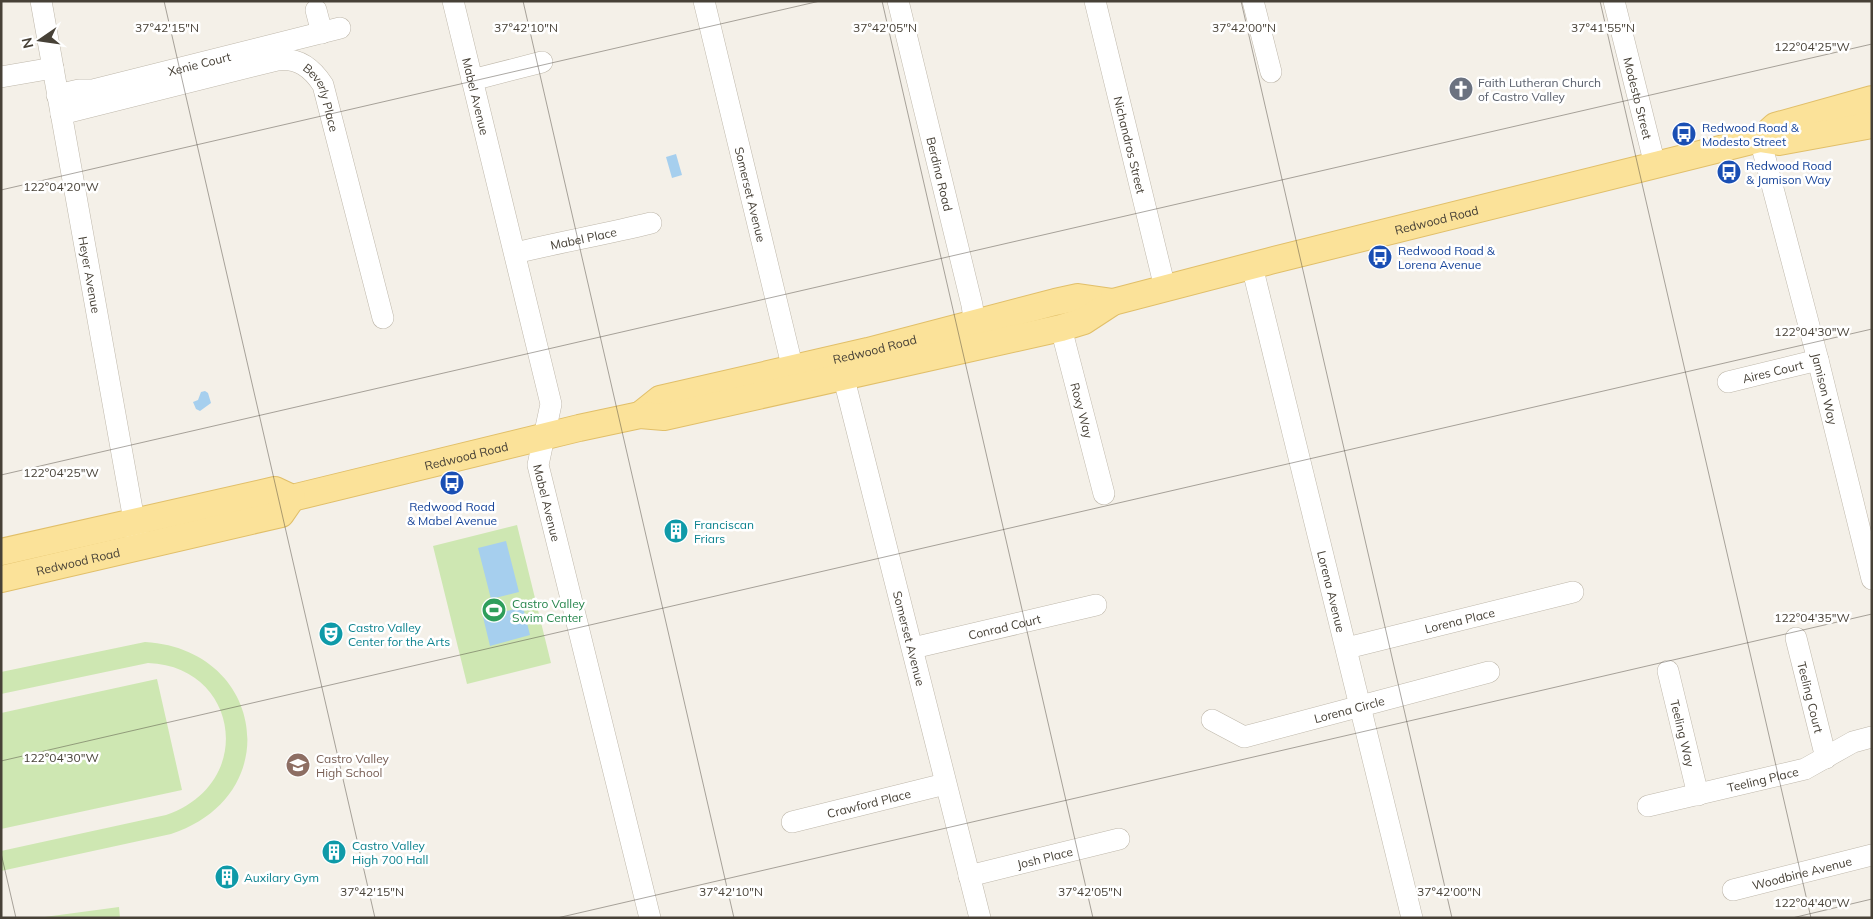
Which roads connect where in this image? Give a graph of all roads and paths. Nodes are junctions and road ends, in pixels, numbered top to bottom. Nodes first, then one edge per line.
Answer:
1 (41, 1) edge
2 (453, 1) edge
3 (704, 1) edge
4 (898, 1) edge
5 (1095, 1) edge
6 (1253, 1) edge
7 (1614, 1) edge
8 (316, 10) dead end
9 (542, 62) dead end
10 (53, 68) junction
11 (1271, 72) dead end
12 (1, 77) edge
13 (472, 80) junction
14 (1872, 99) edge
15 (59, 105) junction
16 (1872, 125) edge
17 (1760, 139) junction
18 (1655, 165) junction
19 (651, 223) dead end
20 (515, 253) junction
21 (1252, 266) junction
22 (1165, 288) junction
23 (1113, 302) junction
24 (383, 318) dead end
25 (1061, 328) junction
26 (976, 334) junction
27 (1818, 360) junction
28 (841, 368) junction
29 (795, 377) junction
30 (1728, 382) dead end
31 (543, 436) junction
32 (1104, 494) dead end
33 (292, 498) junction
34 (134, 522) junction
35 (140, 548) junction
36 (1, 552) edge
37 (1871, 573) edge
38 (1, 579) edge
39 (1573, 592) dead end
40 (1096, 605) dead end
41 (1796, 638) dead end
42 (913, 648) junction
43 (1347, 648) junction
44 (1668, 671) dead end
45 (1489, 672) dead end
46 (1361, 707) junction
47 (1212, 720) dead end
48 (1872, 738) edge
49 (1826, 758) junction
50 (945, 784) junction
51 (1698, 795) junction
52 (1648, 806) dead end
53 (792, 822) dead end
54 (1119, 838) dead end
55 (1872, 855) edge
56 (969, 876) junction
57 (1733, 890) dead end
58 (650, 918) edge
59 (980, 918) edge
60 (1412, 918) edge

1 - 10 street, Heyer Avenue
2 - 13 street, Mabel Avenue
3 - 29 street, Somerset Avenue
4 - 26 street, Berdina Road
5 - 22 street, Nichandros Street
6 - 11 street
7 - 18 street, Modesto Street
8 - 15 street, Xenie Court
9 - 13 street
10 - 12 street
10 - 15 street, Heyer Avenue
13 - 20 street, Mabel Avenue
14 - 17 main road, Redwood Road
15 - 24 street, Beverly Place
15 - 34 street, Heyer Avenue
16 - 17 main road, Redwood Road
17 - 18 main road, Redwood Road
17 - 27 street, Jamison Way
18 - 21 main road, Redwood Road
19 - 20 street, Mabel Place
20 - 31 street, Mabel Avenue
21 - 22 main road, Redwood Road
21 - 43 street, Lorena Avenue
22 - 23 main road, Redwood Road
23 - 25 main road, Redwood Road
23 - 26 main road, Redwood Road
25 - 26 main road, Redwood Road
25 - 32 street, Roxy Way
26 - 28 main road, Redwood Road
27 - 30 street, Aires Court
27 - 37 street, Jamison Way
28 - 29 main road, Redwood Road
28 - 42 street, Somerset Avenue
29 - 31 main road, Redwood Road
31 - 33 main road, Redwood Road
31 - 58 street, Mabel Avenue
33 - 34 main road, Redwood Road
33 - 35 main road, Redwood Road
34 - 35 street, Heyer Avenue
34 - 36 main road, Redwood Road
35 - 38 main road, Redwood Road
39 - 43 street, Lorena Place
40 - 42 street, Conrad Court
41 - 49 street, Teeling Court
42 - 50 street, Somerset Avenue
43 - 46 street, Lorena Avenue
44 - 51 street, Teeling Way
45 - 46 street, Lorena Circle
46 - 47 street, Lorena Circle
46 - 60 street, Lorena Avenue
48 - 49 street, Teeling Place
49 - 51 street, Teeling Place
50 - 53 street, Crawford Place
50 - 56 street, Somerset Avenue
51 - 52 street, Teeling Place
54 - 56 street, Josh Place
55 - 57 street, Woodbine Avenue
56 - 59 street, Somerset Avenue

